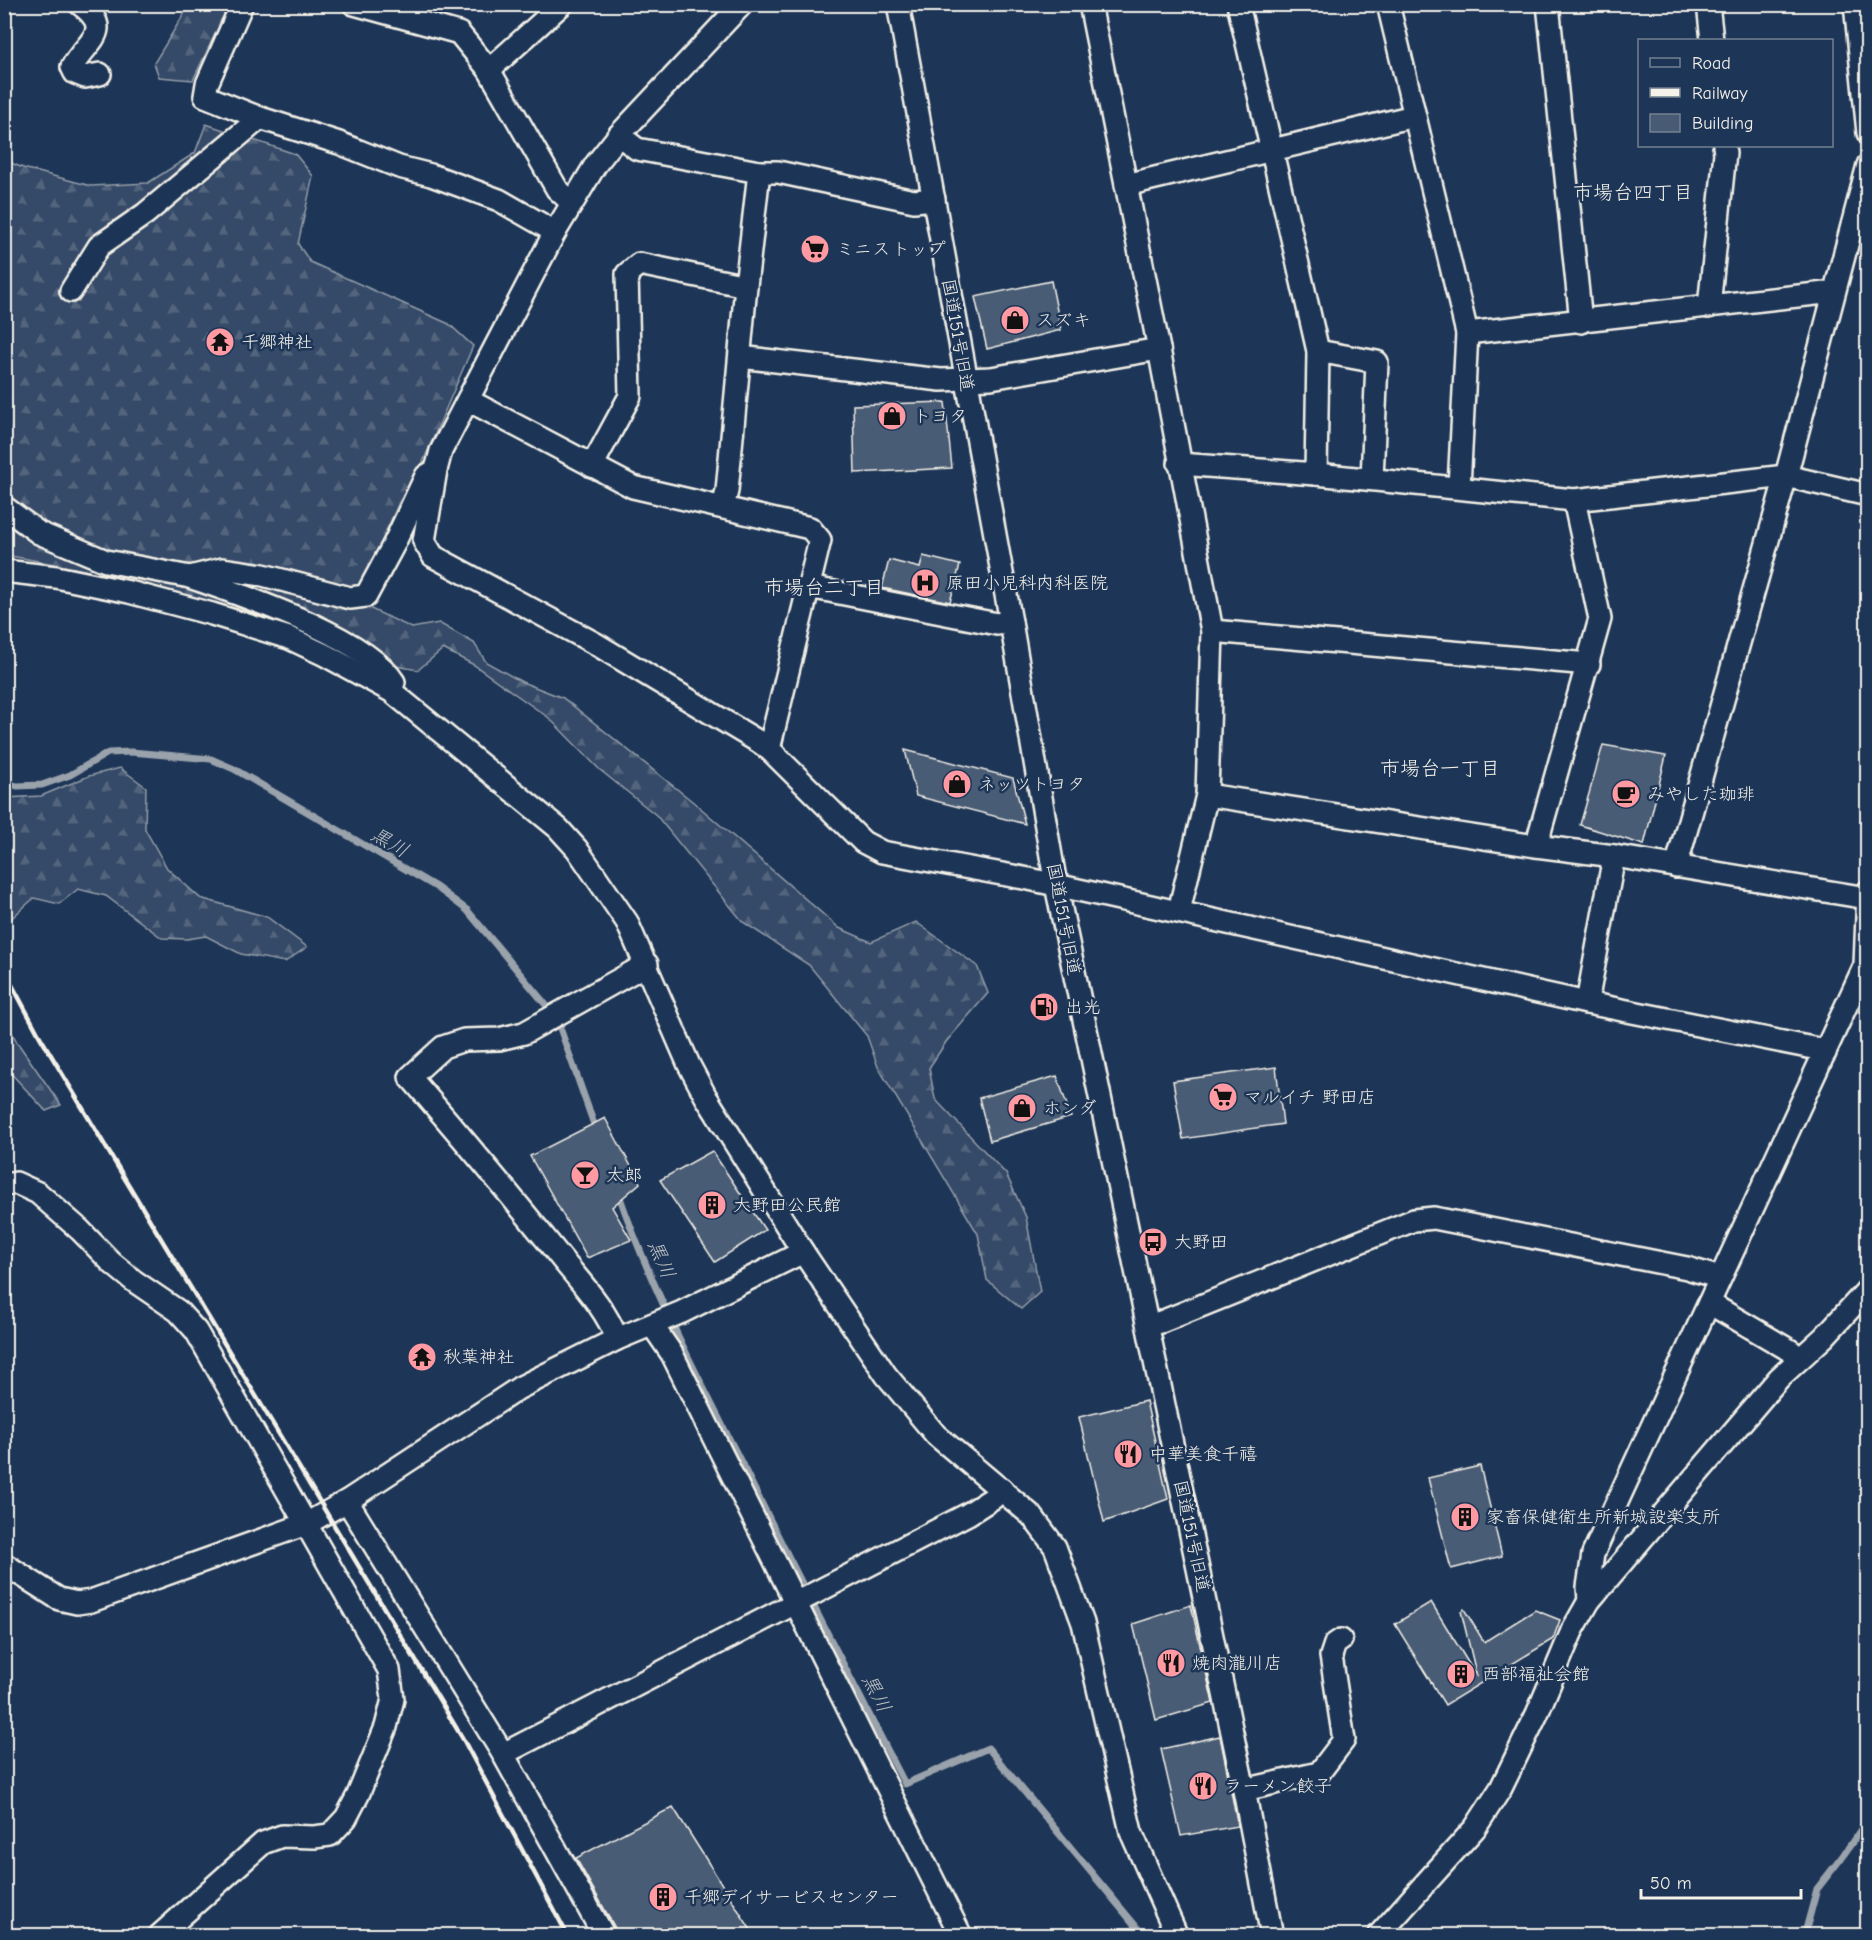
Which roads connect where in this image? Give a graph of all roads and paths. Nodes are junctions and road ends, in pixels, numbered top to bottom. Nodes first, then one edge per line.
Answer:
1 (80, 4) edge
2 (242, 4) edge
3 (354, 4) edge
4 (562, 4) edge
5 (742, 4) edge
6 (898, 4) edge
7 (1090, 4) edge
8 (1238, 4) edge
9 (1388, 4) edge
10 (1548, 4) edge
11 (1708, 4) edge
12 (1855, 4) edge
13 (1712, 39) edge
14 (489, 70) junction
15 (100, 74) dead end
16 (1866, 94) edge
17 (1414, 116) junction
18 (260, 118) junction
19 (1868, 133) edge
20 (619, 135) junction
21 (1724, 147) edge
22 (1272, 150) junction
23 (1868, 165) edge
24 (759, 172) junction
25 (1126, 185) junction
26 (934, 199) junction
27 (571, 202) junction
28 (555, 232) junction
29 (746, 286) junction
30 (71, 291) dead end
31 (1834, 292) junction
32 (1709, 307) junction
33 (1581, 321) junction
34 (1467, 333) junction
35 (1159, 349) junction
36 (1318, 351) junction
37 (740, 357) junction
38 (966, 380) junction
39 (468, 400) junction
40 (1179, 464) junction
41 (592, 466) junction
42 (436, 470) junction
43 (1316, 474) junction
44 (1785, 476) junction
45 (1372, 479) junction
46 (1459, 487) junction
47 (1868, 495) edge
48 (1574, 500) junction
49 (4, 507) edge
50 (723, 507) junction
51 (4, 571) edge
52 (190, 577) junction
53 (809, 587) junction
54 (1011, 622) junction
55 (1212, 631) junction
56 (1589, 664) junction
57 (391, 691) junction
58 (769, 749) junction
59 (1207, 795) junction
60 (1536, 846) junction
61 (1614, 856) junction
62 (1677, 867) junction
63 (1056, 885) junction
64 (1867, 894) edge
65 (1179, 911) junction
66 (647, 964) junction
67 (1587, 1003) junction
68 (1825, 1053) junction
69 (4, 1185) edge
70 (803, 1252) junction
71 (1720, 1278) junction
72 (1868, 1289) edge
73 (1709, 1303) junction
74 (654, 1324) junction
75 (1148, 1325) junction
76 (617, 1339) junction
77 (1799, 1359) junction
78 (1002, 1490) junction
79 (347, 1501) junction
80 (306, 1524) junction
81 (4, 1564) edge
82 (1589, 1601) junction
83 (796, 1603) junction
84 (1341, 1640) dead end
85 (503, 1754) junction
86 (1244, 1790) junction
87 (159, 1935) edge
88 (604, 1935) edge
89 (962, 1935) edge
90 (1177, 1935) edge
91 (1272, 1935) edge
92 (1378, 1935) edge

1 - 15 street
2 - 18 street
3 - 14 street
4 - 14 street
5 - 20 street
6 - 26 street, 国道151号旧道
7 - 25 street
8 - 22 street
9 - 17 street
10 - 33 street
11 - 13 street
12 - 16 street
14 - 27 street
16 - 19 street
17 - 22 street
17 - 34 street
18 - 28 street
18 - 30 street
20 - 24 street
20 - 27 street
21 - 32 street
22 - 25 street
22 - 36 street
23 - 31 street
24 - 26 street
24 - 29 street
25 - 35 street
26 - 38 street, 国道151号旧道
27 - 28 street
28 - 39 street
29 - 37 street
29 - 41 street
31 - 32 street
31 - 44 street
32 - 33 street
33 - 34 street
34 - 46 street
35 - 38 street
35 - 40 street
36 - 43 street
36 - 45 street
37 - 38 street
37 - 50 street
38 - 54 street, 国道151号旧道
39 - 41 street
39 - 42 street
40 - 43 street
40 - 55 street
41 - 50 street
42 - 52 street
42 - 58 street
43 - 45 street
44 - 47 street
44 - 48 street
44 - 62 street
45 - 46 street
46 - 48 street
48 - 56 street
49 - 52 street
50 - 53 street
51 - 57 street
52 - 57 street
53 - 54 street
53 - 58 street
54 - 63 street, 国道151号旧道
55 - 56 street
55 - 59 street
56 - 60 street
57 - 66 street
58 - 63 street
59 - 60 street
59 - 65 street
60 - 61 street
61 - 62 street
61 - 67 street
62 - 64 street
63 - 65 street
63 - 75 street, 国道151号旧道
64 - 68 street
65 - 67 street
66 - 70 street
66 - 76 street
67 - 68 street
68 - 71 street
69 - 80 street
70 - 74 street
70 - 78 street
71 - 73 street
71 - 75 street
72 - 77 street
73 - 77 street
73 - 82 street
74 - 76 street
74 - 83 street
75 - 86 street, 国道151号旧道
76 - 79 street
77 - 82 street
78 - 83 street
78 - 90 street
79 - 80 street
79 - 85 street
80 - 81 street
80 - 87 street
82 - 92 street
83 - 85 street
83 - 89 street
84 - 86 street
85 - 88 street
86 - 91 street, 国道151号旧道

